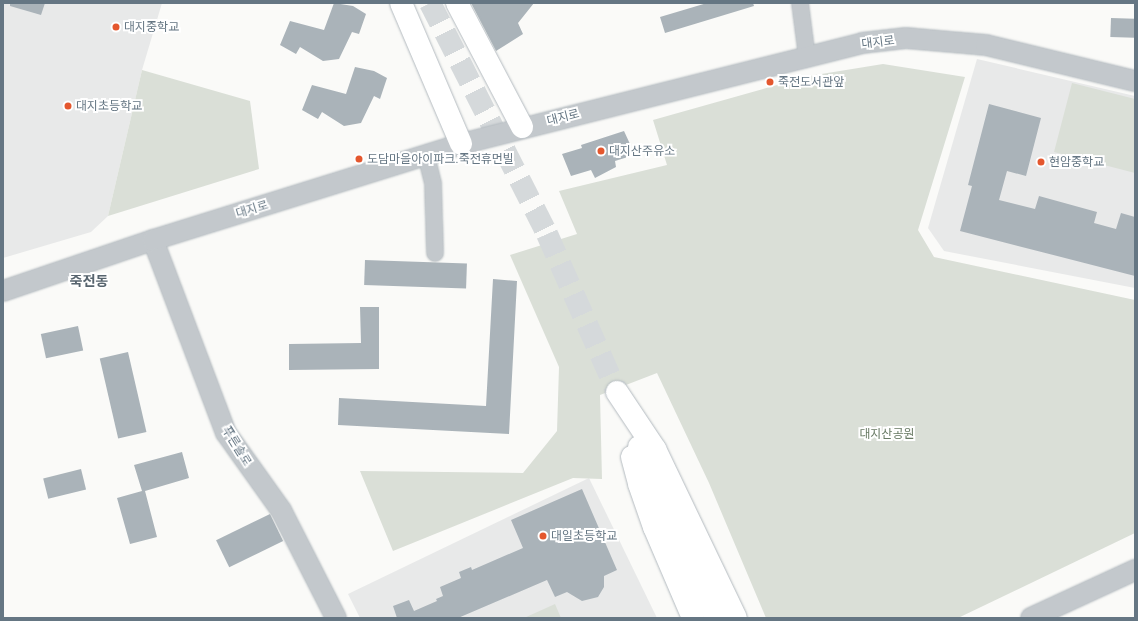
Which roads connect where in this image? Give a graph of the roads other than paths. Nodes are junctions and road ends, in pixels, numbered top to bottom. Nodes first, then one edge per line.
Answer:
1 (401, 3) edge
2 (457, 3) edge
3 (800, 3) edge
4 (807, 57) junction
5 (1135, 82) edge
6 (522, 127) junction
7 (461, 144) junction
8 (426, 155) junction
9 (153, 240) junction
10 (435, 253) dead end
11 (3, 291) edge
12 (617, 392) junction
13 (1135, 570) edge
14 (336, 618) edge
15 (693, 618) edge
16 (716, 618) edge
17 (736, 618) edge
18 (1031, 618) edge

1 - 7 main road
2 - 6 main road
3 - 4 street
4 - 5 street, 대지로
4 - 6 street, 대지로
6 - 7 street, 대지로
7 - 8 street, 대지로
8 - 9 street, 대지로
8 - 10 street
9 - 11 street, 대지로
9 - 14 street, 푸른솔로
12 - 15 main road
12 - 16 main road
12 - 17 main road
13 - 18 street

